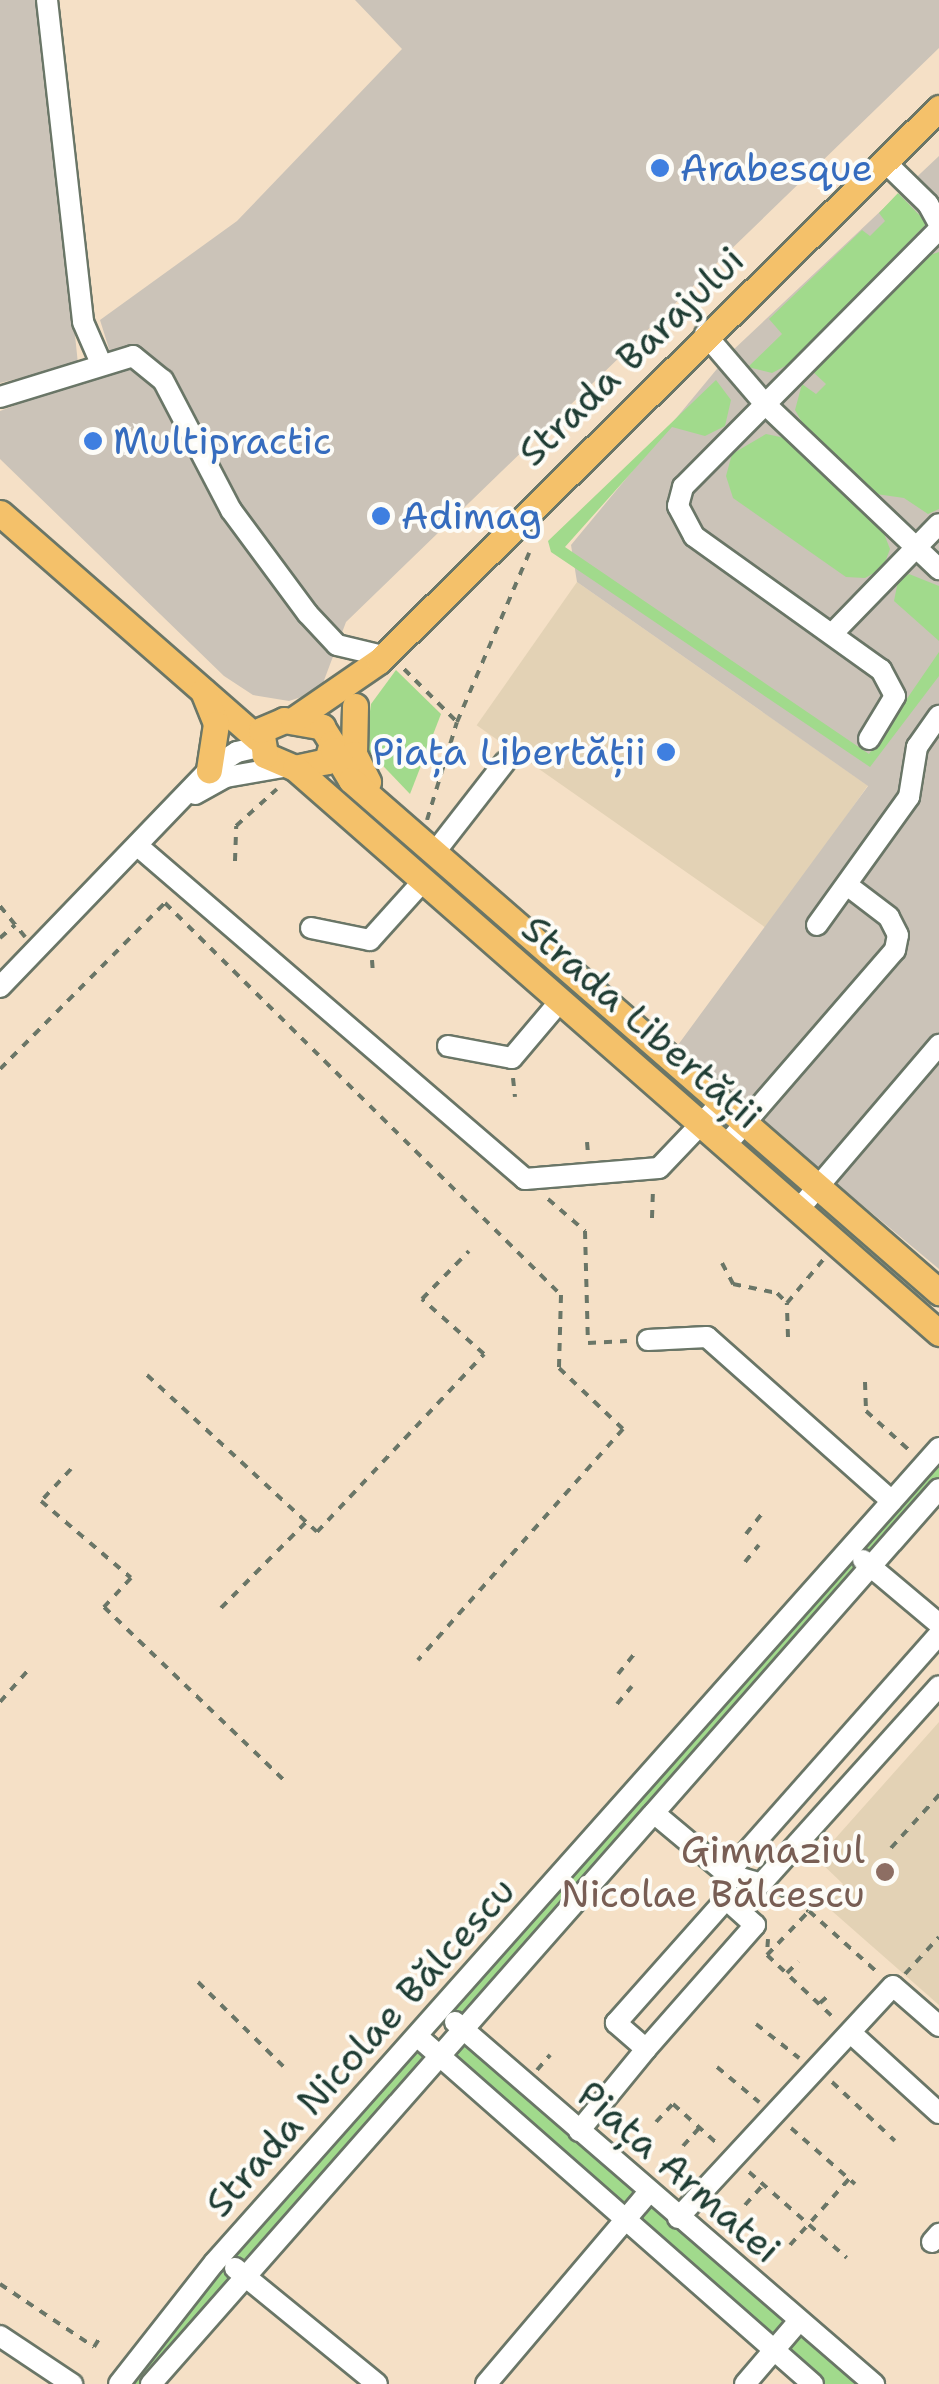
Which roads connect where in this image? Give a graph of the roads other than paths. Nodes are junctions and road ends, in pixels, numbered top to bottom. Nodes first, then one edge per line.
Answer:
1 (47, 0) edge
2 (934, 121) edge
3 (885, 162) junction
4 (934, 206) edge
5 (939, 227) edge
6 (704, 334) junction
7 (100, 361) junction
8 (0, 397) edge
9 (765, 404) junction
10 (0, 513) edge
11 (939, 524) edge
12 (916, 547) junction
13 (939, 569) edge
14 (832, 634) junction
15 (386, 660) junction
16 (194, 678) junction
17 (355, 706) junction
18 (939, 716) edge
19 (271, 732) junction
20 (869, 739) dead end
21 (332, 746) junction
22 (505, 762) dead end
23 (209, 770) junction
24 (288, 773) junction
25 (189, 798) junction
26 (399, 821) junction
27 (139, 847) junction
28 (435, 852) junction
29 (424, 880) junction
30 (847, 884) junction
31 (817, 925) dead end
32 (311, 928) dead end
33 (0, 987) edge
34 (561, 1000) junction
35 (939, 1045) edge
36 (448, 1046) dead end
37 (721, 1103) junction
38 (744, 1123) junction
39 (701, 1124) junction
40 (726, 1145) junction
41 (818, 1188) junction
42 (799, 1209) junction
43 (939, 1292) edge
44 (939, 1334) edge
45 (648, 1340) road end
46 (939, 1448) edge
47 (939, 1489) edge
48 (892, 1501) junction
49 (850, 1548) junction
50 (870, 1567) junction
51 (939, 1624) edge
52 (939, 1634) edge
53 (939, 1686) edge
54 (654, 1813) junction
55 (726, 1874) junction
56 (726, 1899) junction
57 (440, 2009) junction
58 (939, 2026) edge
59 (463, 2029) junction
60 (850, 2033) junction
61 (416, 2036) junction
62 (646, 2050) junction
63 (439, 2056) junction
64 (939, 2113) edge
65 (579, 2131) junction
66 (649, 2192) junction
67 (678, 2218) junction
68 (624, 2219) junction
69 (221, 2256) junction
70 (244, 2276) junction
71 (798, 2322) junction
72 (0, 2336) edge
73 (774, 2351) junction
74 (72, 2384) edge
75 (119, 2384) edge
76 (151, 2384) edge
77 (377, 2384) edge
78 (486, 2384) edge
79 (744, 2384) edge
80 (813, 2384) edge
81 (874, 2384) edge

1 - 7 street
2 - 3 main road, Strada Barajului
3 - 4 street
3 - 6 main road, Strada Barajului
4 - 5 street
5 - 9 street
6 - 9 street
6 - 15 main road, Strada Barajului
7 - 8 street
7 - 15 street
9 - 12 street
9 - 14 street
10 - 16 main road
11 - 12 street
12 - 13 street
12 - 14 street
14 - 20 street
15 - 17 main road, Strada Barajului
15 - 19 main road, Strada Barajului
16 - 19 main road
16 - 23 main road
17 - 21 main road, Strada Barajului
17 - 26 main road
18 - 30 street
19 - 21 main road
19 - 23 street
19 - 24 main road, Strada Libertății
21 - 24 main road
21 - 26 main road, Strada Libertății
22 - 28 street
23 - 25 street
24 - 25 street
24 - 29 main road, Strada Libertății
25 - 27 street
26 - 28 main road, Strada Libertății
27 - 33 street
27 - 39 street
28 - 37 main road, Strada Libertății
29 - 32 street
29 - 34 main road, Strada Libertății
30 - 31 street
30 - 38 street
34 - 36 street
34 - 39 main road, Strada Libertății
35 - 41 street
37 - 38 main road, Strada Libertății
37 - 39 street
38 - 40 street
38 - 41 main road, Strada Libertății
39 - 40 main road, Strada Libertății
40 - 42 main road, Strada Libertății
41 - 42 street
41 - 43 main road, Strada Libertății
42 - 44 main road, Strada Libertății
45 - 48 street
46 - 48 street, Strada Nicolae Bălcescu
47 - 50 street, Strada Nicolae Bălcescu
48 - 49 street, Strada Nicolae Bălcescu
49 - 50 street
49 - 57 street, Strada Nicolae Bălcescu
50 - 51 street
50 - 54 street, Strada Nicolae Bălcescu
52 - 55 street
53 - 55 street
54 - 55 street
54 - 59 street, Strada Nicolae Bălcescu
55 - 56 street
56 - 62 street
56 - 62 street
57 - 59 street, Piața Armatei
57 - 61 street, Strada Nicolae Bălcescu
58 - 60 street
59 - 63 street, Strada Nicolae Bălcescu
59 - 65 street, Piața Armatei
60 - 64 street
60 - 67 street
61 - 63 street, Piața Armatei
61 - 69 street, Strada Nicolae Bălcescu
62 - 65 street
63 - 68 street, Piața Armatei
63 - 70 street, Strada Nicolae Bălcescu
65 - 66 street, Piața Armatei
66 - 67 street, Piața Armatei
66 - 68 street
67 - 71 street, Piața Armatei
68 - 73 street, Piața Armatei
68 - 78 street
69 - 70 street
69 - 75 street, Strada Nicolae Bălcescu
70 - 76 street, Strada Nicolae Bălcescu
70 - 77 street
71 - 73 street
71 - 81 street, Piața Armatei
72 - 74 street
73 - 79 street
73 - 80 street, Piața Armatei

